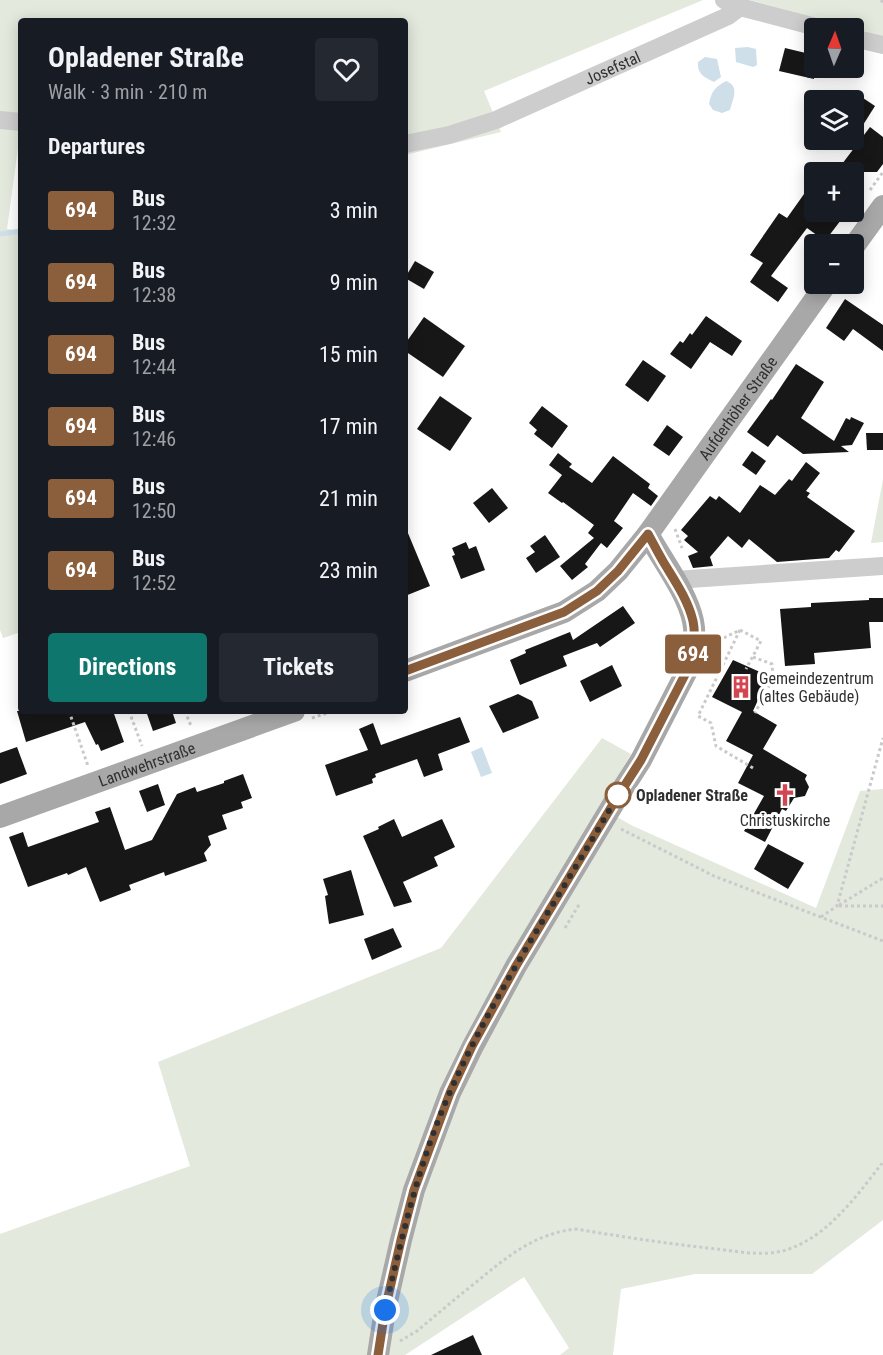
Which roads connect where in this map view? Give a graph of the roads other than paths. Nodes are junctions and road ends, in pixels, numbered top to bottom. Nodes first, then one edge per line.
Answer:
1 (732, 4) edge
2 (804, 24) edge
3 (864, 40) edge
4 (883, 45) edge
5 (0, 120) edge
6 (18, 122) edge
7 (408, 143) edge
8 (883, 206) edge
9 (863, 234) edge
10 (819, 294) edge
11 (648, 534) junction
12 (874, 567) edge
13 (675, 580) junction
14 (408, 670) edge
15 (286, 714) edge
16 (0, 817) edge
17 (378, 1355) edge

1 - 2 street, Josefstal
1 - 7 street, Josefstal
3 - 4 street
5 - 6 street
8 - 9 main road
10 - 11 main road, Aufderhöher Straße
11 - 13 main road
11 - 14 main road
12 - 13 street
13 - 17 main road
15 - 16 main road, Landwehrstraße

